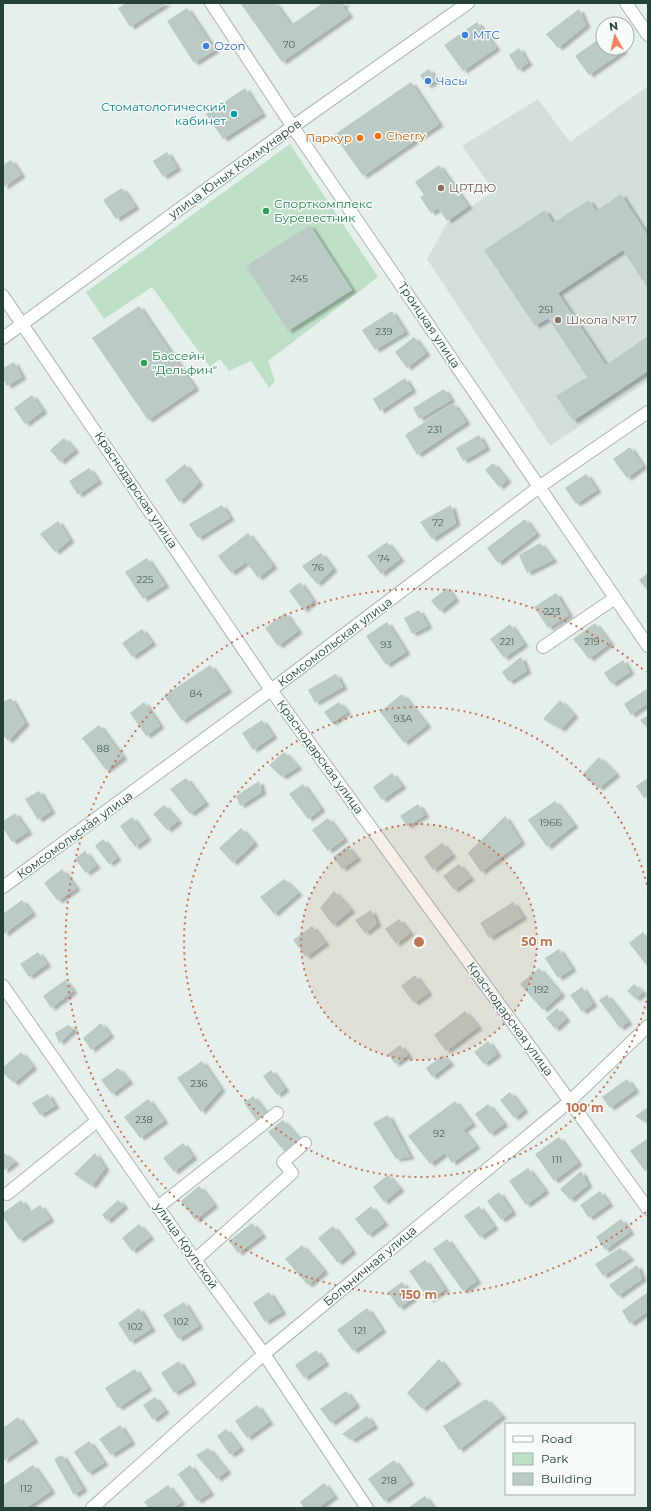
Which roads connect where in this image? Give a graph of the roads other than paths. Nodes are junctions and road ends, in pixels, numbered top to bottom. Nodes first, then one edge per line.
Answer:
1 (468, 3) edge
2 (626, 3) edge
3 (216, 5) edge
4 (648, 35) edge
5 (293, 127) junction
6 (3, 296) edge
7 (22, 323) junction
8 (3, 338) edge
9 (648, 412) edge
10 (538, 487) junction
11 (615, 598) junction
12 (648, 646) edge
13 (543, 647) dead end
14 (271, 690) junction
15 (3, 887) edge
16 (3, 986) edge
17 (648, 1026) edge
18 (570, 1101) junction
19 (278, 1113) dead end
20 (97, 1120) junction
21 (306, 1144) dead end
22 (7, 1194) dead end
23 (158, 1207) junction
24 (648, 1209) edge
25 (195, 1260) junction
26 (264, 1354) junction
27 (92, 1508) edge
28 (367, 1508) edge

1 - 5 street, улица Юных Коммунаров
2 - 4 street
3 - 5 street, Троицкая улица
5 - 7 street, улица Юных Коммунаров
5 - 10 street, Троицкая улица
6 - 7 street, Краснодарская улица
7 - 8 street, улица Юных Коммунаров
7 - 14 street, Краснодарская улица
9 - 10 street, Комсомольская улица
10 - 11 street, Троицкая улица
10 - 14 street, Комсомольская улица
11 - 12 street, Троицкая улица
11 - 13 street
14 - 15 street, Комсомольская улица
14 - 18 street, Краснодарская улица
16 - 20 street, улица Крупской
17 - 18 street, Больничная улица
18 - 24 street, Краснодарская улица
18 - 26 street, Больничная улица
19 - 23 street
20 - 22 street
20 - 23 street, улица Крупской
21 - 25 street
23 - 25 street, улица Крупской
25 - 26 street, улица Крупской
26 - 27 street, Больничная улица
26 - 28 street, улица Крупской

